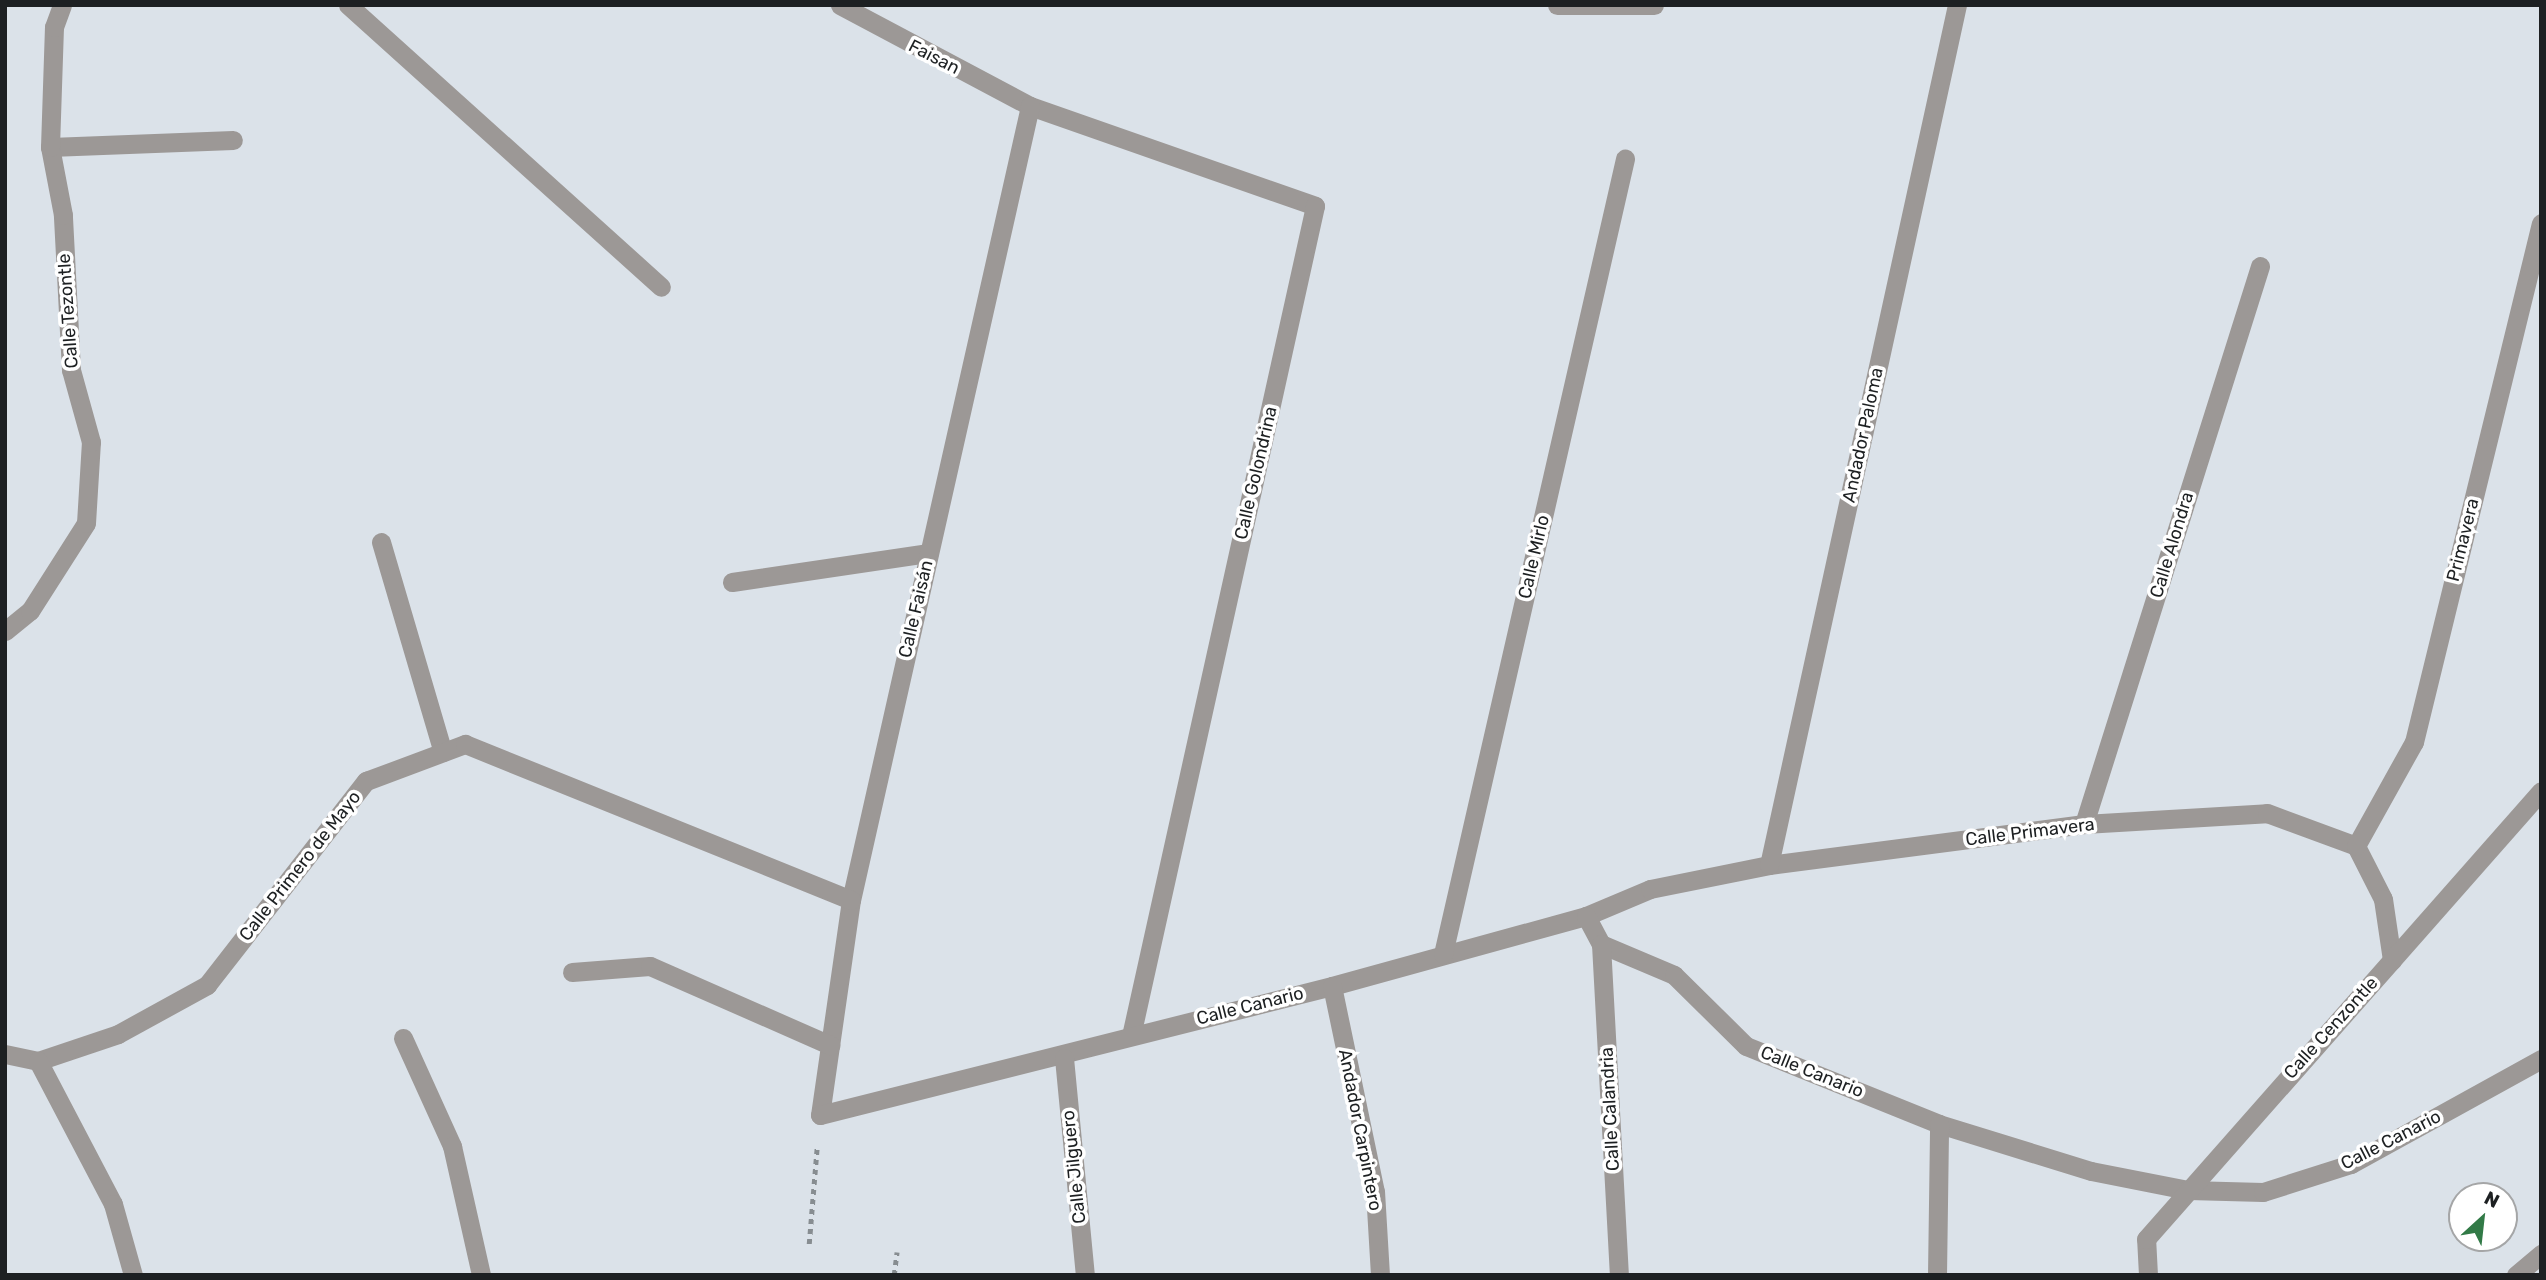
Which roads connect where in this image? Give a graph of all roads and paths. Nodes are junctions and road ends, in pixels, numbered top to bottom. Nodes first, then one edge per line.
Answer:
1 (62, 5) edge
2 (348, 5) edge
3 (839, 5) edge
4 (1557, 5) edge
5 (1654, 5) edge
6 (1957, 5) edge
7 (1030, 106) junction
8 (233, 140) dead end
9 (50, 147) junction
10 (1625, 159) dead end
11 (2541, 223) edge
12 (2260, 266) dead end
13 (661, 287) dead end
14 (381, 542) dead end
15 (929, 553) junction
16 (732, 582) dead end
17 (5, 631) edge
18 (443, 752) junction
19 (2541, 792) edge
20 (2084, 824) junction
21 (2356, 846) junction
22 (1769, 864) junction
23 (851, 900) junction
24 (1586, 916) junction
25 (1601, 944) junction
26 (1443, 954) junction
27 (2392, 960) junction
28 (572, 972) dead end
29 (1332, 986) junction
30 (1131, 1036) junction
31 (403, 1038) dead end
32 (830, 1045) junction
33 (5, 1054) edge
34 (1064, 1058) junction
35 (2541, 1059) edge
36 (38, 1061) junction
37 (820, 1115) junction
38 (1939, 1124) junction
39 (2188, 1190) junction
40 (809, 1244) dead end
41 (897, 1252) dead end
42 (2541, 1254) edge
43 (133, 1275) edge
44 (481, 1275) edge
45 (894, 1275) edge
46 (1085, 1275) edge
47 (1380, 1275) edge
48 (1619, 1275) edge
49 (1937, 1275) edge
50 (2148, 1275) edge
51 (2516, 1275) edge

1 - 9 street, Calle Tezontle
2 - 13 street
3 - 7 street, Faisan
4 - 5 street
6 - 22 street, Andador Paloma
7 - 15 street, Calle Faisán
7 - 30 street, Calle Golondrina
8 - 9 street
9 - 17 street, Calle Tezontle
10 - 26 street, Calle Mirlo
11 - 21 street, Primavera
12 - 20 street, Calle Alondra
14 - 18 street
15 - 16 street
15 - 23 street, Calle Faisán
18 - 23 street, Calle Primero de Mayo
18 - 36 street, Calle Primero de Mayo
19 - 27 street, Calle Cenzontle
20 - 21 street, Calle Primavera
20 - 22 street, Calle Primavera
21 - 27 street
22 - 24 street, Calle Primavera
23 - 32 street, Calle Faisán
24 - 25 street
24 - 26 street, Calle Canario
25 - 38 street, Calle Canario
25 - 48 street, Calle Calandria
26 - 29 street, Calle Canario
27 - 39 street, Calle Cenzontle
28 - 32 street
29 - 30 street, Calle Canario
29 - 47 street, Andador Carpintero
30 - 34 street, Calle Canario
31 - 44 street
32 - 37 street, Calle Faisán
33 - 36 street
34 - 37 street, Calle Canario
34 - 46 street, Calle Jilguero
35 - 39 street, Calle Canario
36 - 43 street
37 - 40 path
38 - 39 street, Calle Canario
38 - 49 street
39 - 50 street, Calle Cenzontle
41 - 45 path
42 - 51 street

